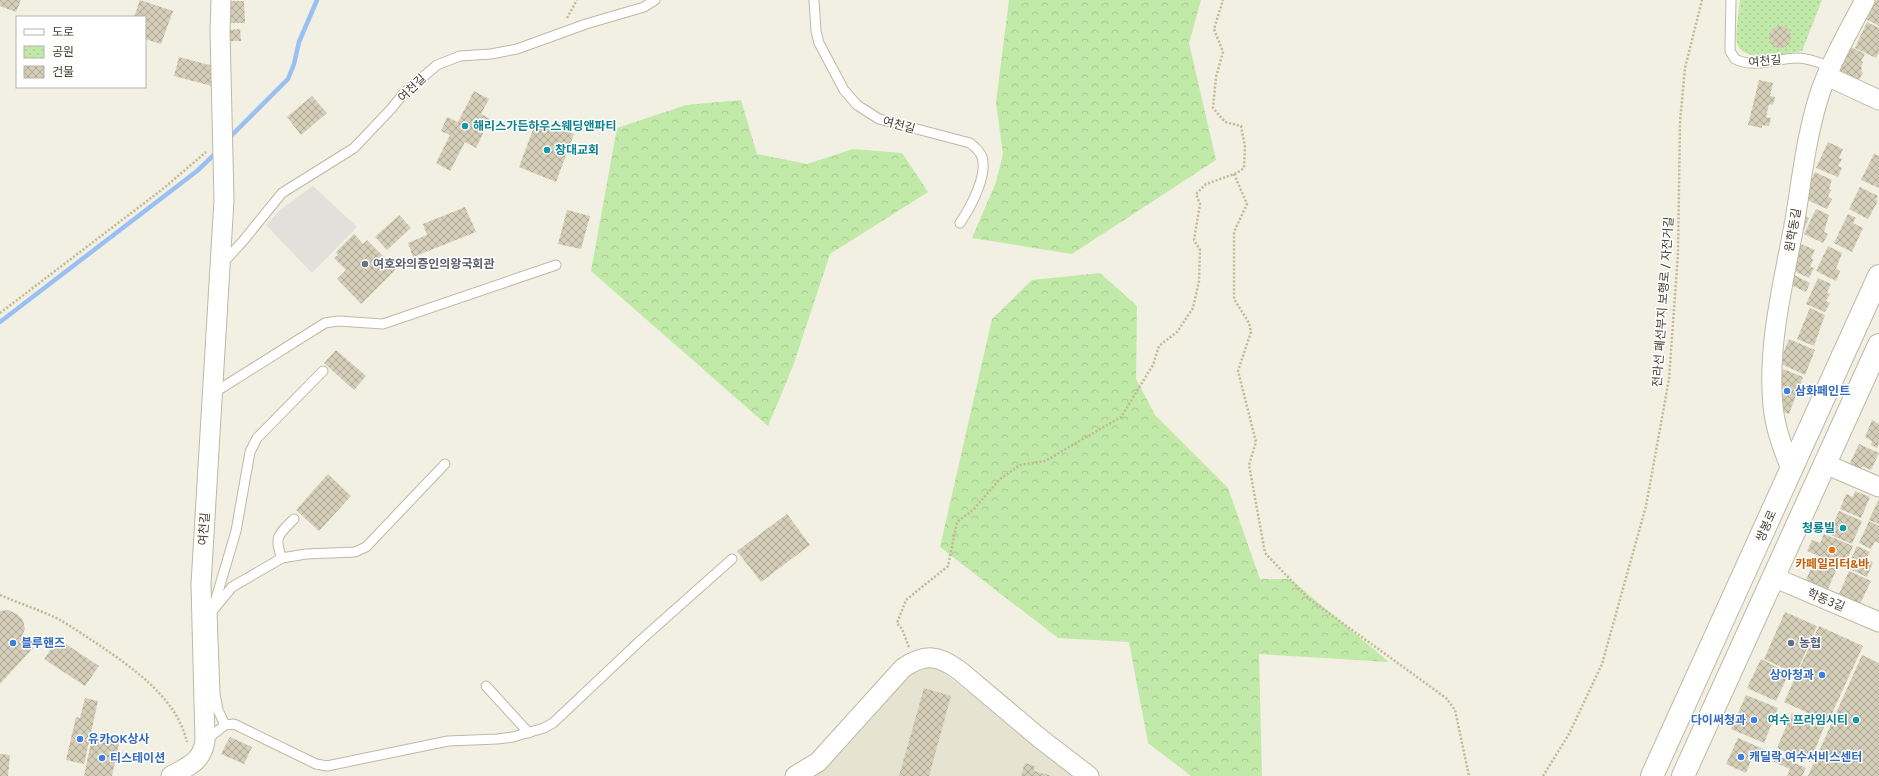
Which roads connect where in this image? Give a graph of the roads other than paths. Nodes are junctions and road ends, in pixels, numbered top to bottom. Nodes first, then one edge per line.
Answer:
1 (221, 0) edge
2 (655, 0) edge
3 (814, 0) edge
4 (1731, 0) edge
5 (1865, 0) edge
6 (1829, 72) junction
7 (1879, 100) edge
8 (960, 224) dead end
9 (221, 265) junction
10 (556, 265) dead end
11 (1879, 276) edge
12 (1878, 348) edge
13 (323, 371) dead end
14 (212, 394) junction
15 (445, 464) dead end
16 (1825, 464) junction
17 (1792, 469) junction
18 (1879, 487) edge
19 (294, 519) dead end
20 (282, 558) junction
21 (732, 559) dead end
22 (1773, 577) junction
23 (212, 612) junction
24 (1879, 622) edge
25 (486, 686) dead end
26 (225, 725) junction
27 (529, 733) junction
28 (205, 741) junction
29 (171, 776) edge
30 (795, 776) edge
31 (1089, 776) edge
32 (1652, 776) edge
33 (1683, 776) edge

1 - 9 street, 여천길
2 - 9 lane, 여천길
3 - 8 lane, 여천길
4 - 6 lane, 여천길
5 - 6 street, 원학동길
6 - 7 street
6 - 17 street, 원학동길
9 - 14 street, 여천길
10 - 14 lane
11 - 17 street, 쌍봉로
12 - 16 street
13 - 23 lane
14 - 28 street, 여천길
15 - 20 lane
16 - 18 street
16 - 22 street
17 - 32 street, 쌍봉로
19 - 20 lane
20 - 23 lane
21 - 27 lane
22 - 24 street, 학동3길
22 - 33 street
23 - 26 lane
25 - 27 lane
26 - 27 lane
26 - 28 lane
28 - 29 street, 여천길
30 - 31 street

